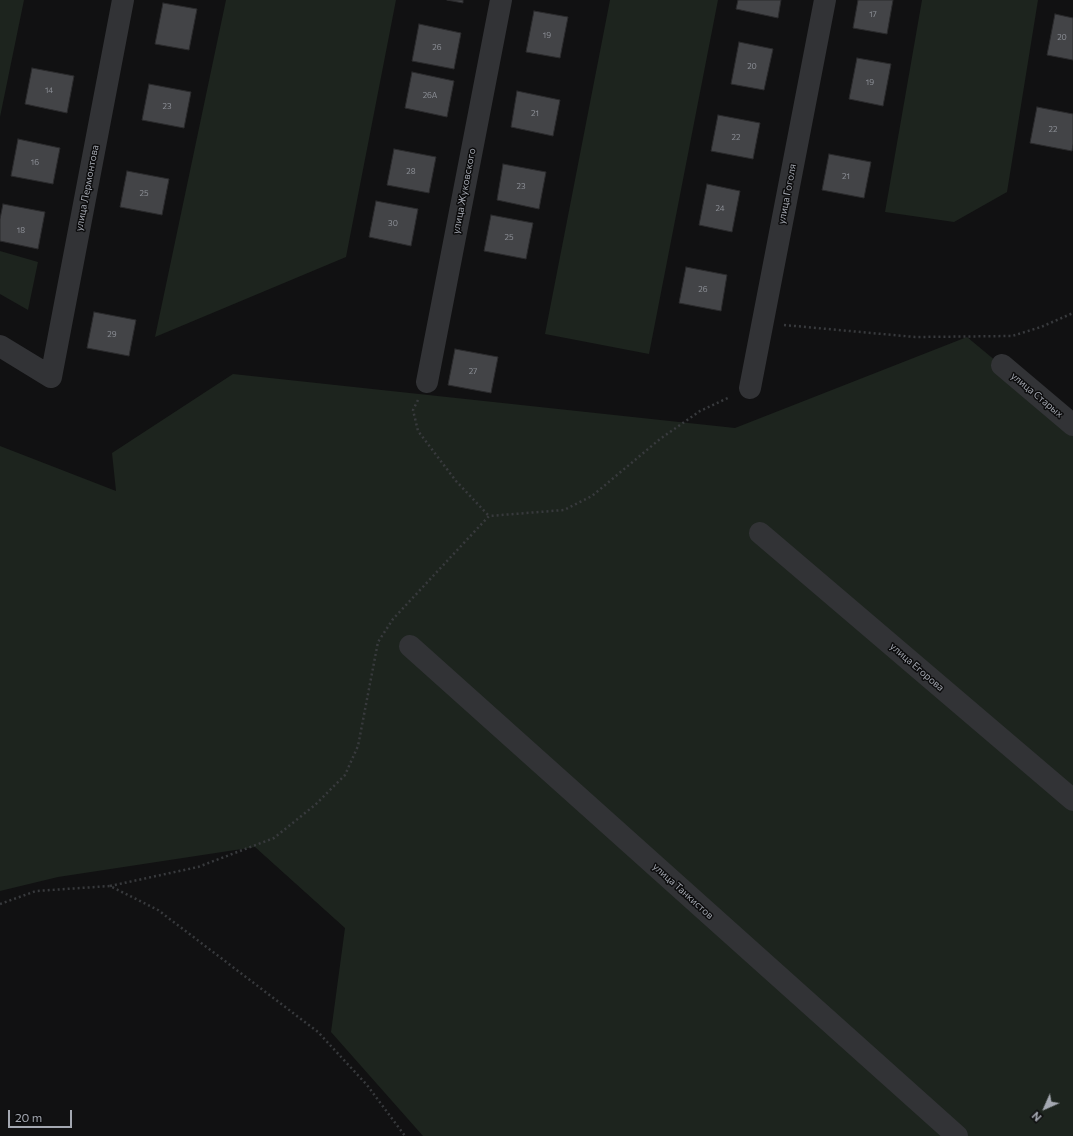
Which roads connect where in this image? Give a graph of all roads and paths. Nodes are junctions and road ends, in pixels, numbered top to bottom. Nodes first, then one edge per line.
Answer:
1 (123, 0) edge
2 (501, 0) edge
3 (825, 0) edge
4 (1073, 313) edge
5 (762, 323) junction
6 (0, 346) edge
7 (1002, 365) dead end
8 (427, 382) joint
9 (750, 388) dead end
10 (1073, 425) edge
11 (489, 516) dead end
12 (760, 533) dead end
13 (410, 646) dead end
14 (1073, 800) edge
15 (0, 904) edge
16 (405, 1136) edge
17 (957, 1136) edge

1 - 6 street, улица Лермонтова
2 - 8 street, улица Жуковского
3 - 5 street, улица Гоголя
4 - 5 path
5 - 9 street, улица Гоголя
7 - 10 street, улица Старых
8 - 11 path
12 - 14 street, улица Егорова
13 - 17 street, улица Танкистов
15 - 16 path

